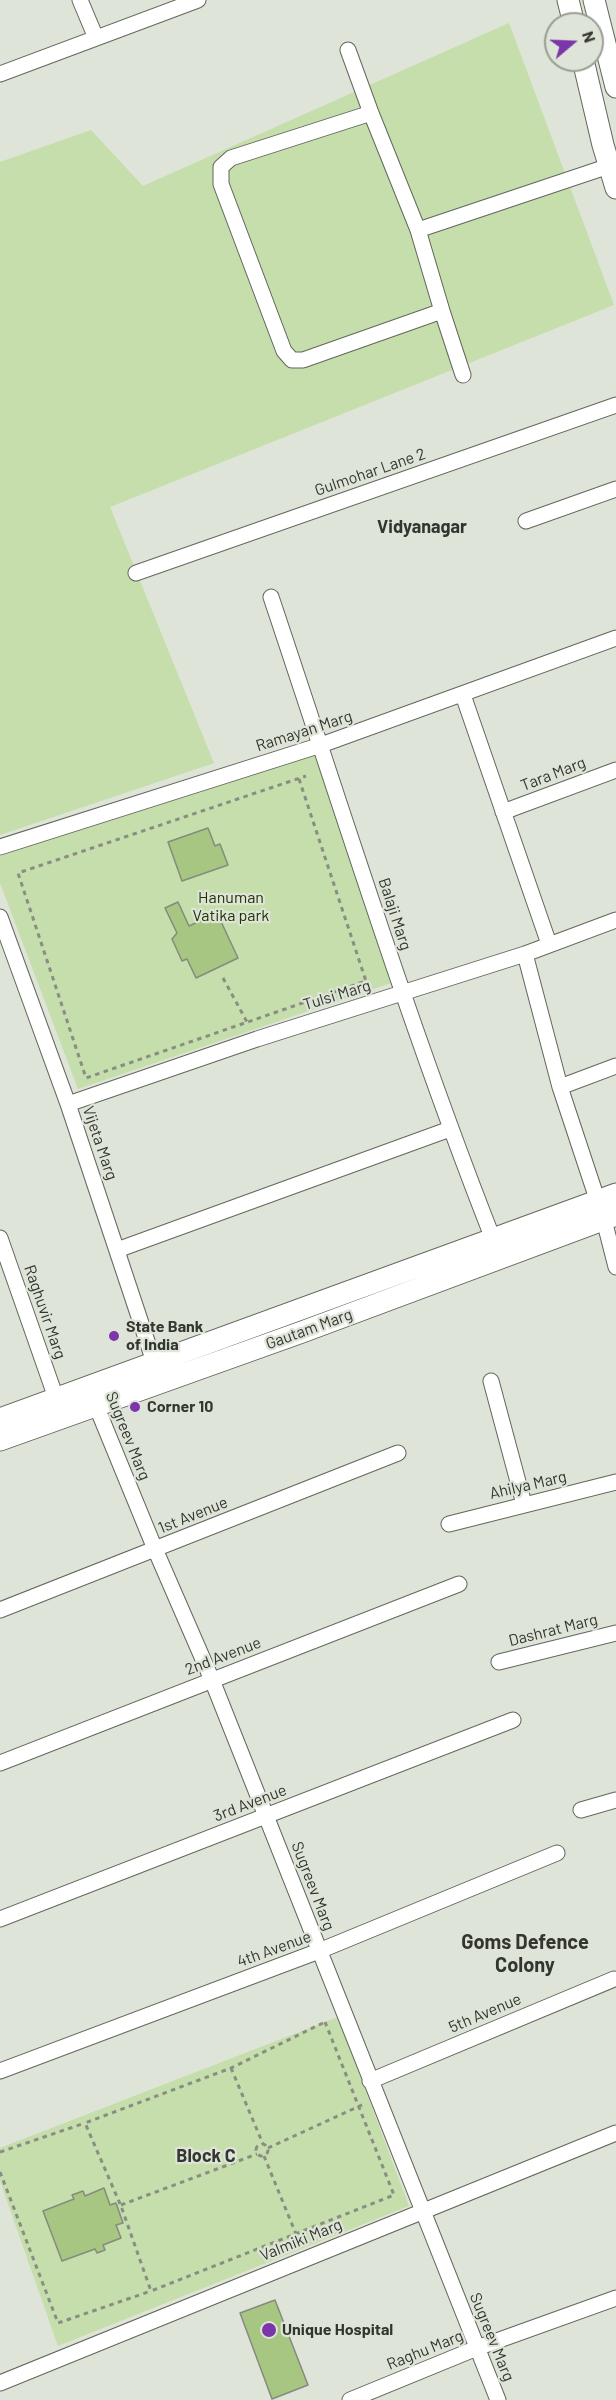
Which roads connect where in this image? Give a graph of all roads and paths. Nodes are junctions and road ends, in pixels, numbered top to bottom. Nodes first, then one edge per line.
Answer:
1 (80, 0) edge
2 (198, 0) edge
3 (594, 0) edge
4 (96, 38) junction
5 (348, 50) dead end
6 (610, 63) edge
7 (586, 72) edge
8 (0, 74) edge
9 (371, 113) junction
10 (609, 166) junction
11 (616, 188) edge
12 (418, 230) junction
13 (442, 311) junction
14 (463, 375) dead end
15 (616, 405) edge
16 (616, 489) edge
17 (526, 521) dead end
18 (136, 573) dead end
19 (271, 597) dead end
20 (616, 638) edge
21 (463, 695) junction
22 (321, 745) junction
23 (616, 770) edge
24 (306, 777) dead end
25 (299, 779) junction
26 (503, 812) junction
27 (0, 847) edge
28 (0, 917) edge
29 (616, 920) edge
30 (549, 944) junction
31 (5, 947) edge
32 (525, 954) junction
33 (223, 978) dead end
34 (402, 994) junction
35 (247, 1022) junction
36 (257, 1039) junction
37 (616, 1066) edge
38 (560, 1087) junction
39 (68, 1104) junction
40 (450, 1129) junction
41 (609, 1208) edge
42 (0, 1238) edge
43 (493, 1239) junction
44 (117, 1250) junction
45 (616, 1267) edge
46 (158, 1372) junction
47 (491, 1381) dead end
48 (92, 1396) junction
49 (56, 1398) junction
50 (0, 1419) edge
51 (0, 1440) edge
52 (398, 1453) dead end
53 (616, 1482) edge
54 (524, 1504) junction
55 (449, 1524) dead end
56 (155, 1550) junction
57 (459, 1584) dead end
58 (0, 1610) edge
59 (616, 1633) edge
60 (499, 1662) dead end
61 (212, 1680) junction
62 (513, 1720) dead end
63 (0, 1763) edge
64 (616, 1800) edge
65 (581, 1810) dead end
66 (266, 1816) junction
67 (557, 1853) dead end
68 (0, 1919) edge
69 (319, 1952) junction
70 (614, 1979) dead end
71 (231, 2068) junction
72 (0, 2071) edge
73 (370, 2081) junction
74 (358, 2107) junction
75 (85, 2123) junction
76 (616, 2133) edge
77 (263, 2144) junction
78 (268, 2148) junction
79 (0, 2152) edge
80 (257, 2154) junction
81 (264, 2156) junction
82 (0, 2172) edge
83 (121, 2206) junction
84 (422, 2210) junction
85 (296, 2234) junction
86 (151, 2291) junction
87 (616, 2298) edge
88 (477, 2348) junction
89 (0, 2383) edge
90 (350, 2400) edge
91 (498, 2400) edge

1 - 4 street
2 - 4 street
3 - 6 street
4 - 8 street
5 - 9 street
7 - 10 street
9 - 12 street
9 - 13 street
10 - 11 street
10 - 12 street
12 - 13 street
13 - 14 street
15 - 18 street, Gulmohar Lane 2
16 - 17 street
19 - 22 street, Balaji Marg
20 - 21 street, Ramayan Marg
21 - 22 street, Ramayan Marg
21 - 26 street
22 - 27 street, Ramayan Marg
22 - 34 street, Balaji Marg
23 - 26 street, Tara Marg
24 - 25 path
25 - 35 path
25 - 35 path
26 - 30 street
28 - 31 street, Vijeta Marg
29 - 30 street, Tulsi Marg
30 - 32 street, Tulsi Marg
31 - 39 street, Vijeta Marg
32 - 34 street, Tulsi Marg
32 - 38 street
33 - 35 path
34 - 36 street, Tulsi Marg
34 - 40 street, Balaji Marg
35 - 36 path
36 - 39 street, Tulsi Marg
37 - 38 street
38 - 41 street
39 - 44 street, Vijeta Marg
40 - 43 street, Balaji Marg
40 - 44 street
41 - 43 street, Gautam Marg
41 - 45 street
41 - 46 street, Gautam Marg
42 - 49 street, Raghuvir Marg
43 - 46 street, Gautam Marg
44 - 46 street, Vijeta Marg
46 - 48 street, Gautam Marg
47 - 54 street
48 - 49 street, Gautam Marg
48 - 51 street, Gautam Marg
48 - 56 street, Sugreev Marg
49 - 50 street, Gautam Marg
52 - 56 street, 1st Avenue
53 - 54 street, Ahilya Marg
54 - 55 street, Ahilya Marg
56 - 58 street, 1st Avenue
56 - 61 street, Sugreev Marg
57 - 61 street, 2nd Avenue
59 - 60 street, Dashrat Marg
61 - 63 street, 2nd Avenue
61 - 66 street, Sugreev Marg
62 - 66 street, 3rd Avenue
64 - 65 street
66 - 68 street, 3rd Avenue
66 - 69 street, Sugreev Marg
67 - 69 street, 4th Avenue
69 - 72 street, 4th Avenue
69 - 73 street, Sugreev Marg
70 - 73 street, 5th Avenue
71 - 74 path
71 - 75 path
71 - 77 path
73 - 84 street, Sugreev Marg
74 - 78 path
74 - 85 path
75 - 79 path
75 - 83 path
76 - 84 street, Valmiki Marg
77 - 78 path
77 - 80 path
78 - 81 path
80 - 81 path
80 - 83 path
81 - 85 path
82 - 86 path
83 - 86 path
84 - 88 street, Sugreev Marg
84 - 89 street, Valmiki Marg
85 - 86 path
87 - 88 street, Raghu Marg
88 - 90 street, Raghu Marg
88 - 91 street, Sugreev Marg

